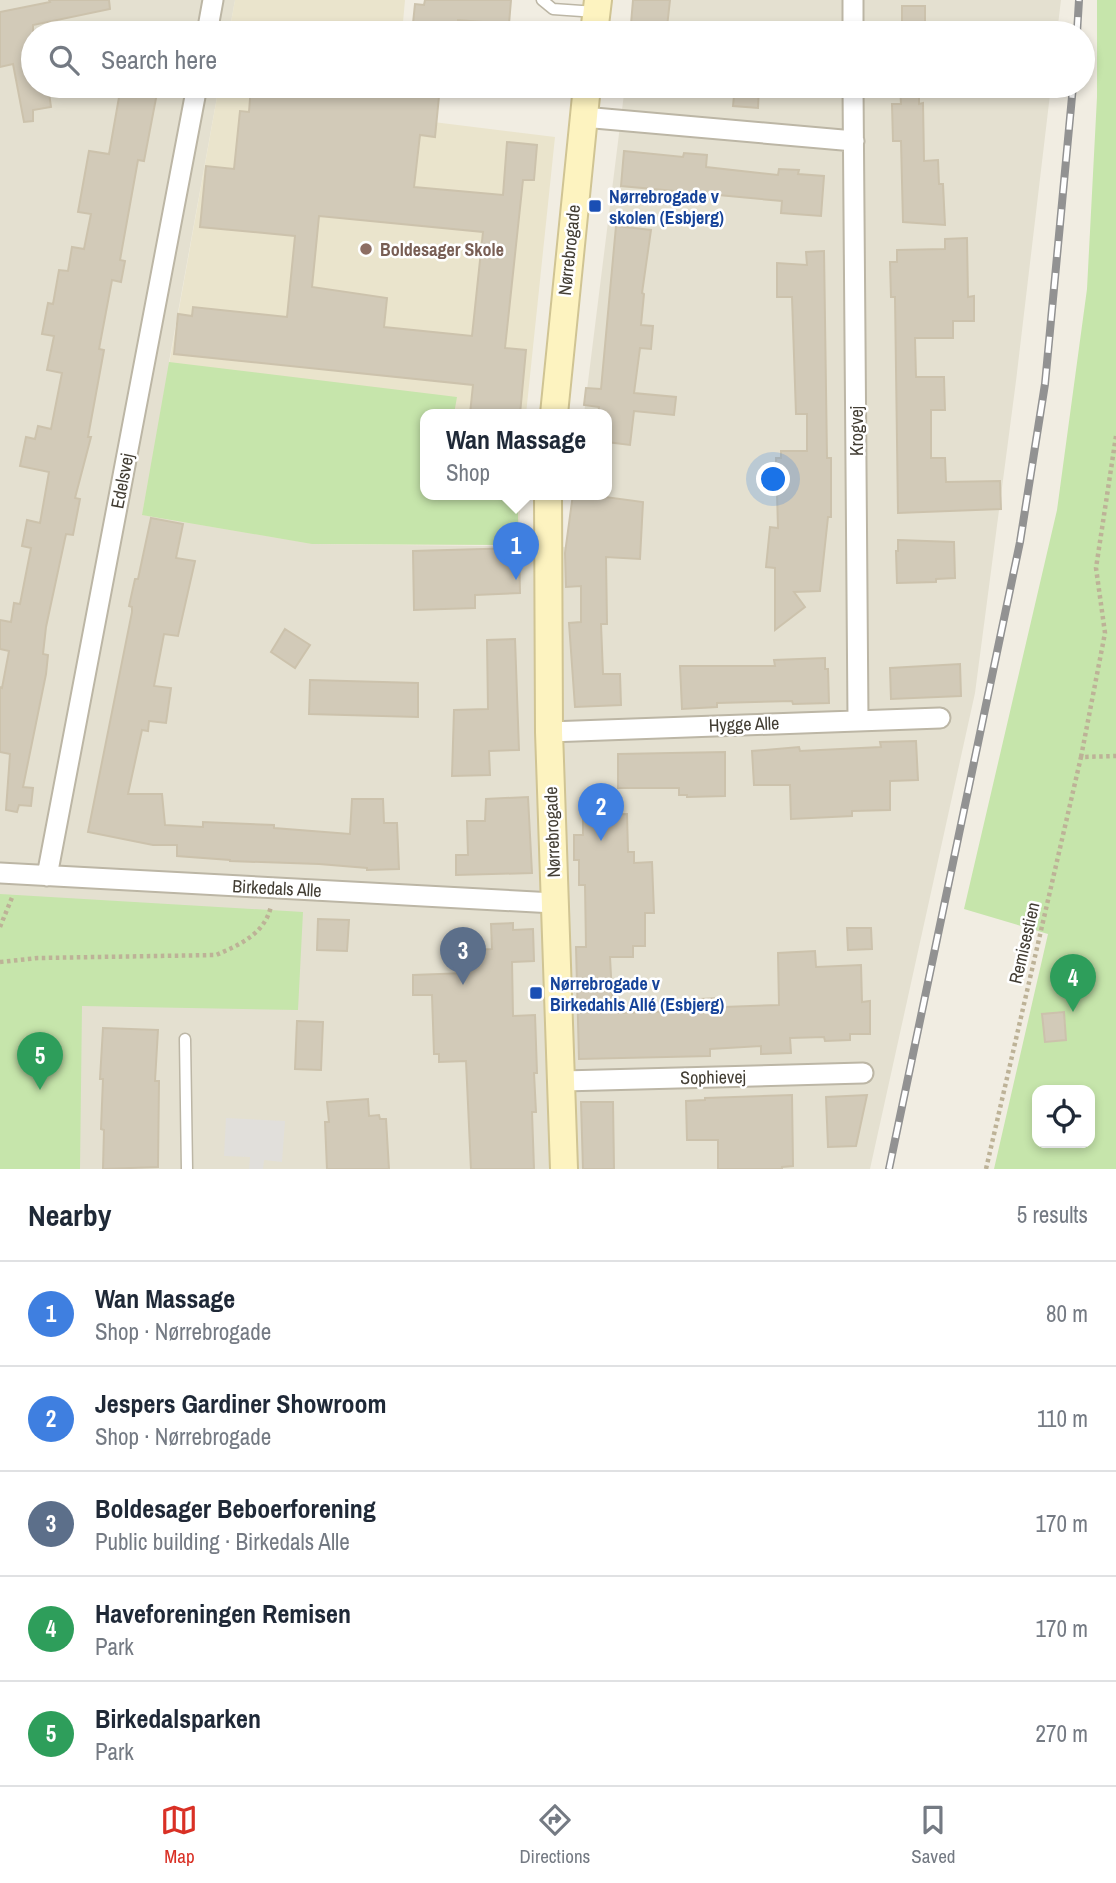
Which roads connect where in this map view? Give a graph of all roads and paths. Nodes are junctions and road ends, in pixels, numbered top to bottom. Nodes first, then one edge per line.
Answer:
1 (214, 0) edge
2 (541, 0) edge
3 (853, 0) edge
4 (596, 15) edge
5 (210, 21) edge
6 (853, 21) edge
7 (195, 98) edge
8 (585, 98) edge
9 (853, 98) edge
10 (583, 117) junction
11 (854, 141) junction
12 (554, 409) edge
13 (1116, 436) edge
14 (548, 500) edge
15 (940, 718) dead end
16 (858, 720) junction
17 (549, 732) junction
18 (1116, 756) edge
19 (1081, 757) junction
20 (0, 873) edge
21 (21, 874) junction
22 (47, 876) junction
23 (274, 888) junction
24 (554, 903) junction
25 (1, 918) edge
26 (0, 927) edge
27 (0, 962) edge
28 (184, 1039) dead end
29 (863, 1073) dead end
30 (563, 1081) junction
31 (187, 1169) edge
32 (564, 1169) edge
33 (986, 1169) edge

1 - 5 street
2 - 4 lane
3 - 6 street
7 - 22 street, Edelsvej
8 - 10 street, Nørrebrogade
9 - 11 street, Krogvej
10 - 11 street
10 - 12 street, Nørrebrogade
11 - 16 street, Krogvej
13 - 19 path, Remisestien
14 - 17 street, Nørrebrogade
15 - 16 street, Hygge Alle
16 - 17 street, Hygge Alle
17 - 24 street, Nørrebrogade
18 - 19 path
19 - 33 path, Remisestien
20 - 21 street, Birkedals Alle
21 - 22 street, Birkedals Alle
21 - 25 path
22 - 23 street, Birkedals Alle
23 - 24 street, Birkedals Alle
23 - 27 path
24 - 30 street, Nørrebrogade
25 - 26 path
28 - 31 lane
29 - 30 street, Sophievej
30 - 32 street, Nørrebrogade

